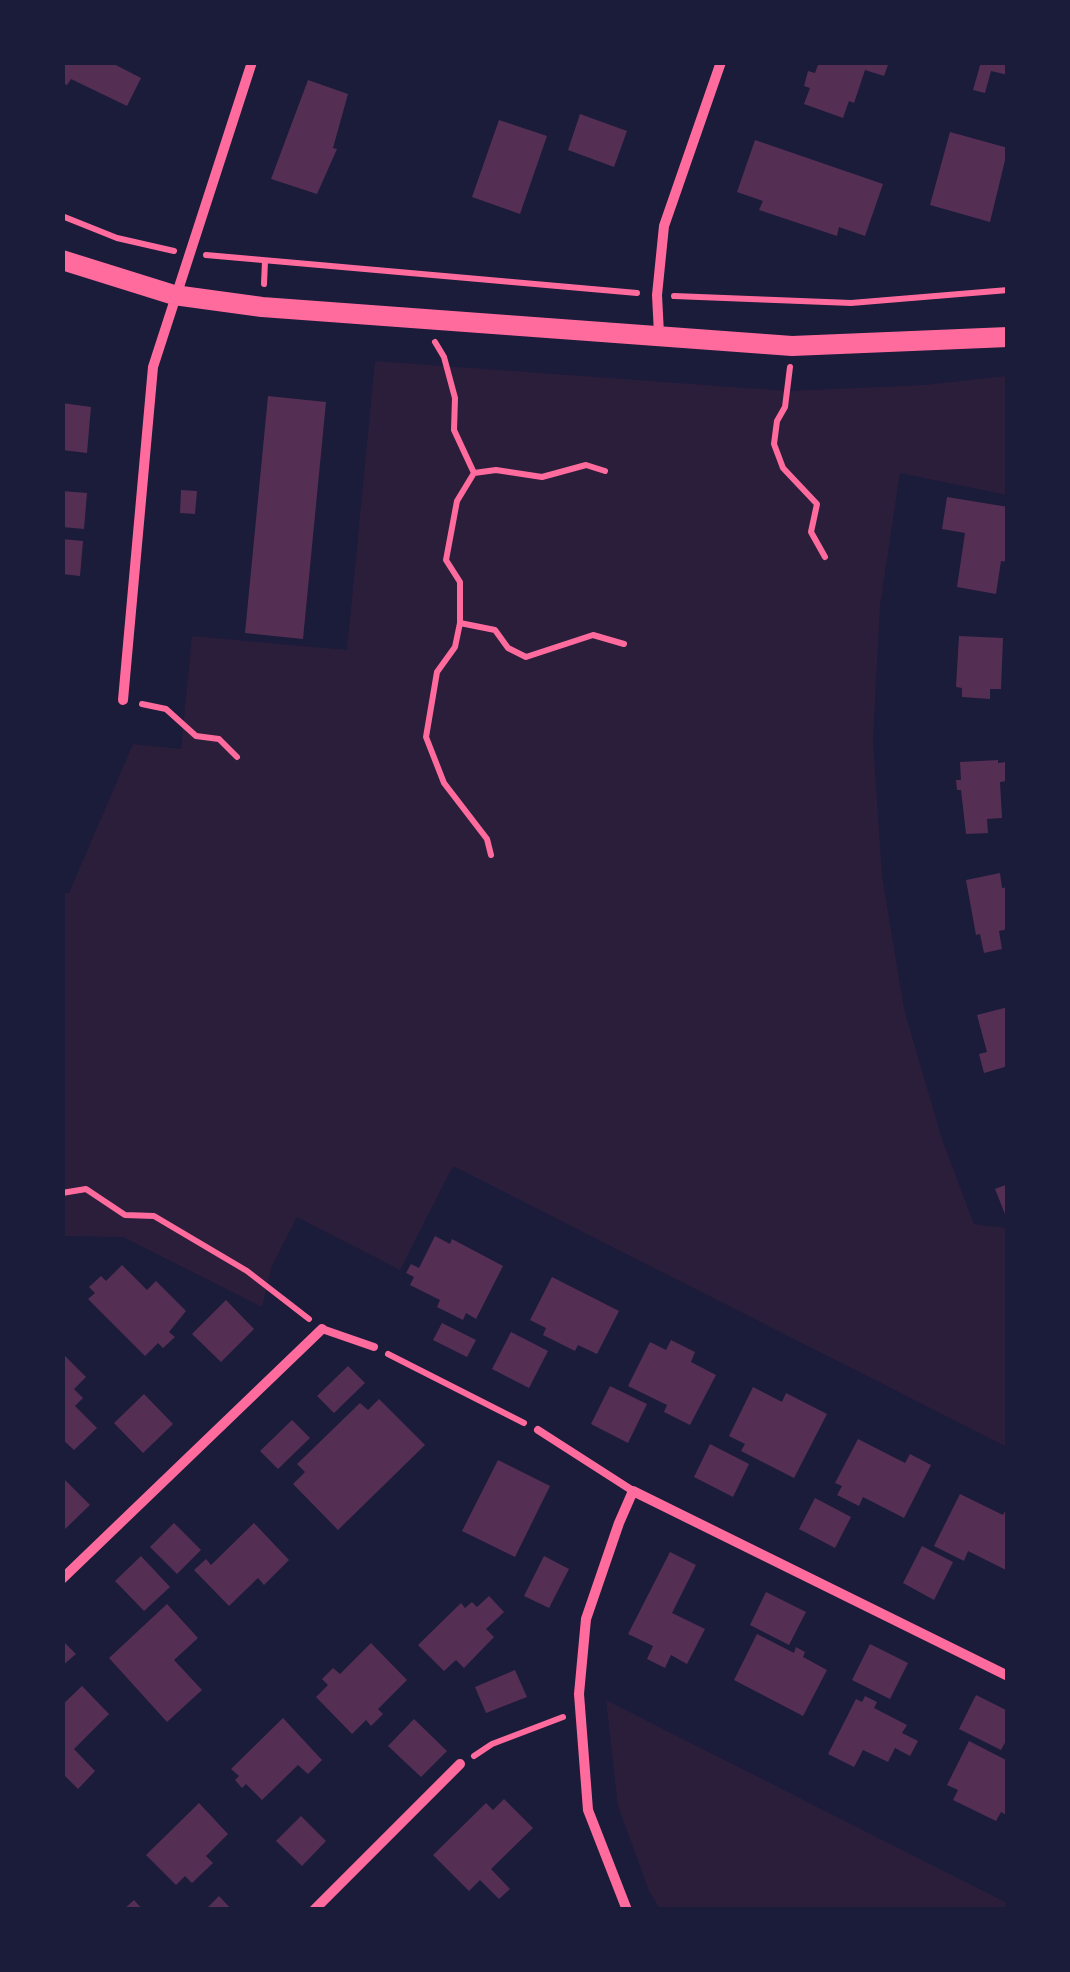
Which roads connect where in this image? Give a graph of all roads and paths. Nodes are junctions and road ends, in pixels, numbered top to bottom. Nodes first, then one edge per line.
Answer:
1 (252, 62) edge
2 (721, 62) edge
3 (62, 216) edge
4 (188, 254) junction
5 (62, 260) edge
6 (1008, 290) edge
7 (174, 295) junction
8 (657, 295) junction
9 (430, 317) junction
10 (659, 334) junction
11 (1008, 337) edge
12 (792, 346) junction
13 (605, 471) dead end
14 (474, 473) junction
15 (825, 557) dead end
16 (460, 623) junction
17 (624, 644) dead end
18 (123, 700) joint
19 (237, 757) dead end
20 (491, 855) dead end
21 (62, 1193) edge
22 (322, 1328) junction
23 (374, 1347) joint
24 (538, 1430) joint
25 (633, 1491) junction
26 (62, 1579) edge
27 (1008, 1676) edge
28 (580, 1711) junction
29 (460, 1764) joint
30 (314, 1910) edge
31 (627, 1910) edge

1 - 4 street
2 - 8 street
3 - 4 path
4 - 7 street
4 - 8 path
5 - 7 main road
6 - 8 path
7 - 9 main road
7 - 18 street
8 - 10 street
9 - 10 main road
9 - 14 path
10 - 12 main road
11 - 12 main road
12 - 15 path
13 - 14 path
14 - 16 path
16 - 17 path
16 - 20 path
18 - 19 path
21 - 22 path
22 - 23 lane
22 - 26 street
23 - 24 path
24 - 25 lane
25 - 27 street
25 - 28 street
28 - 29 path
28 - 31 street
29 - 30 street

